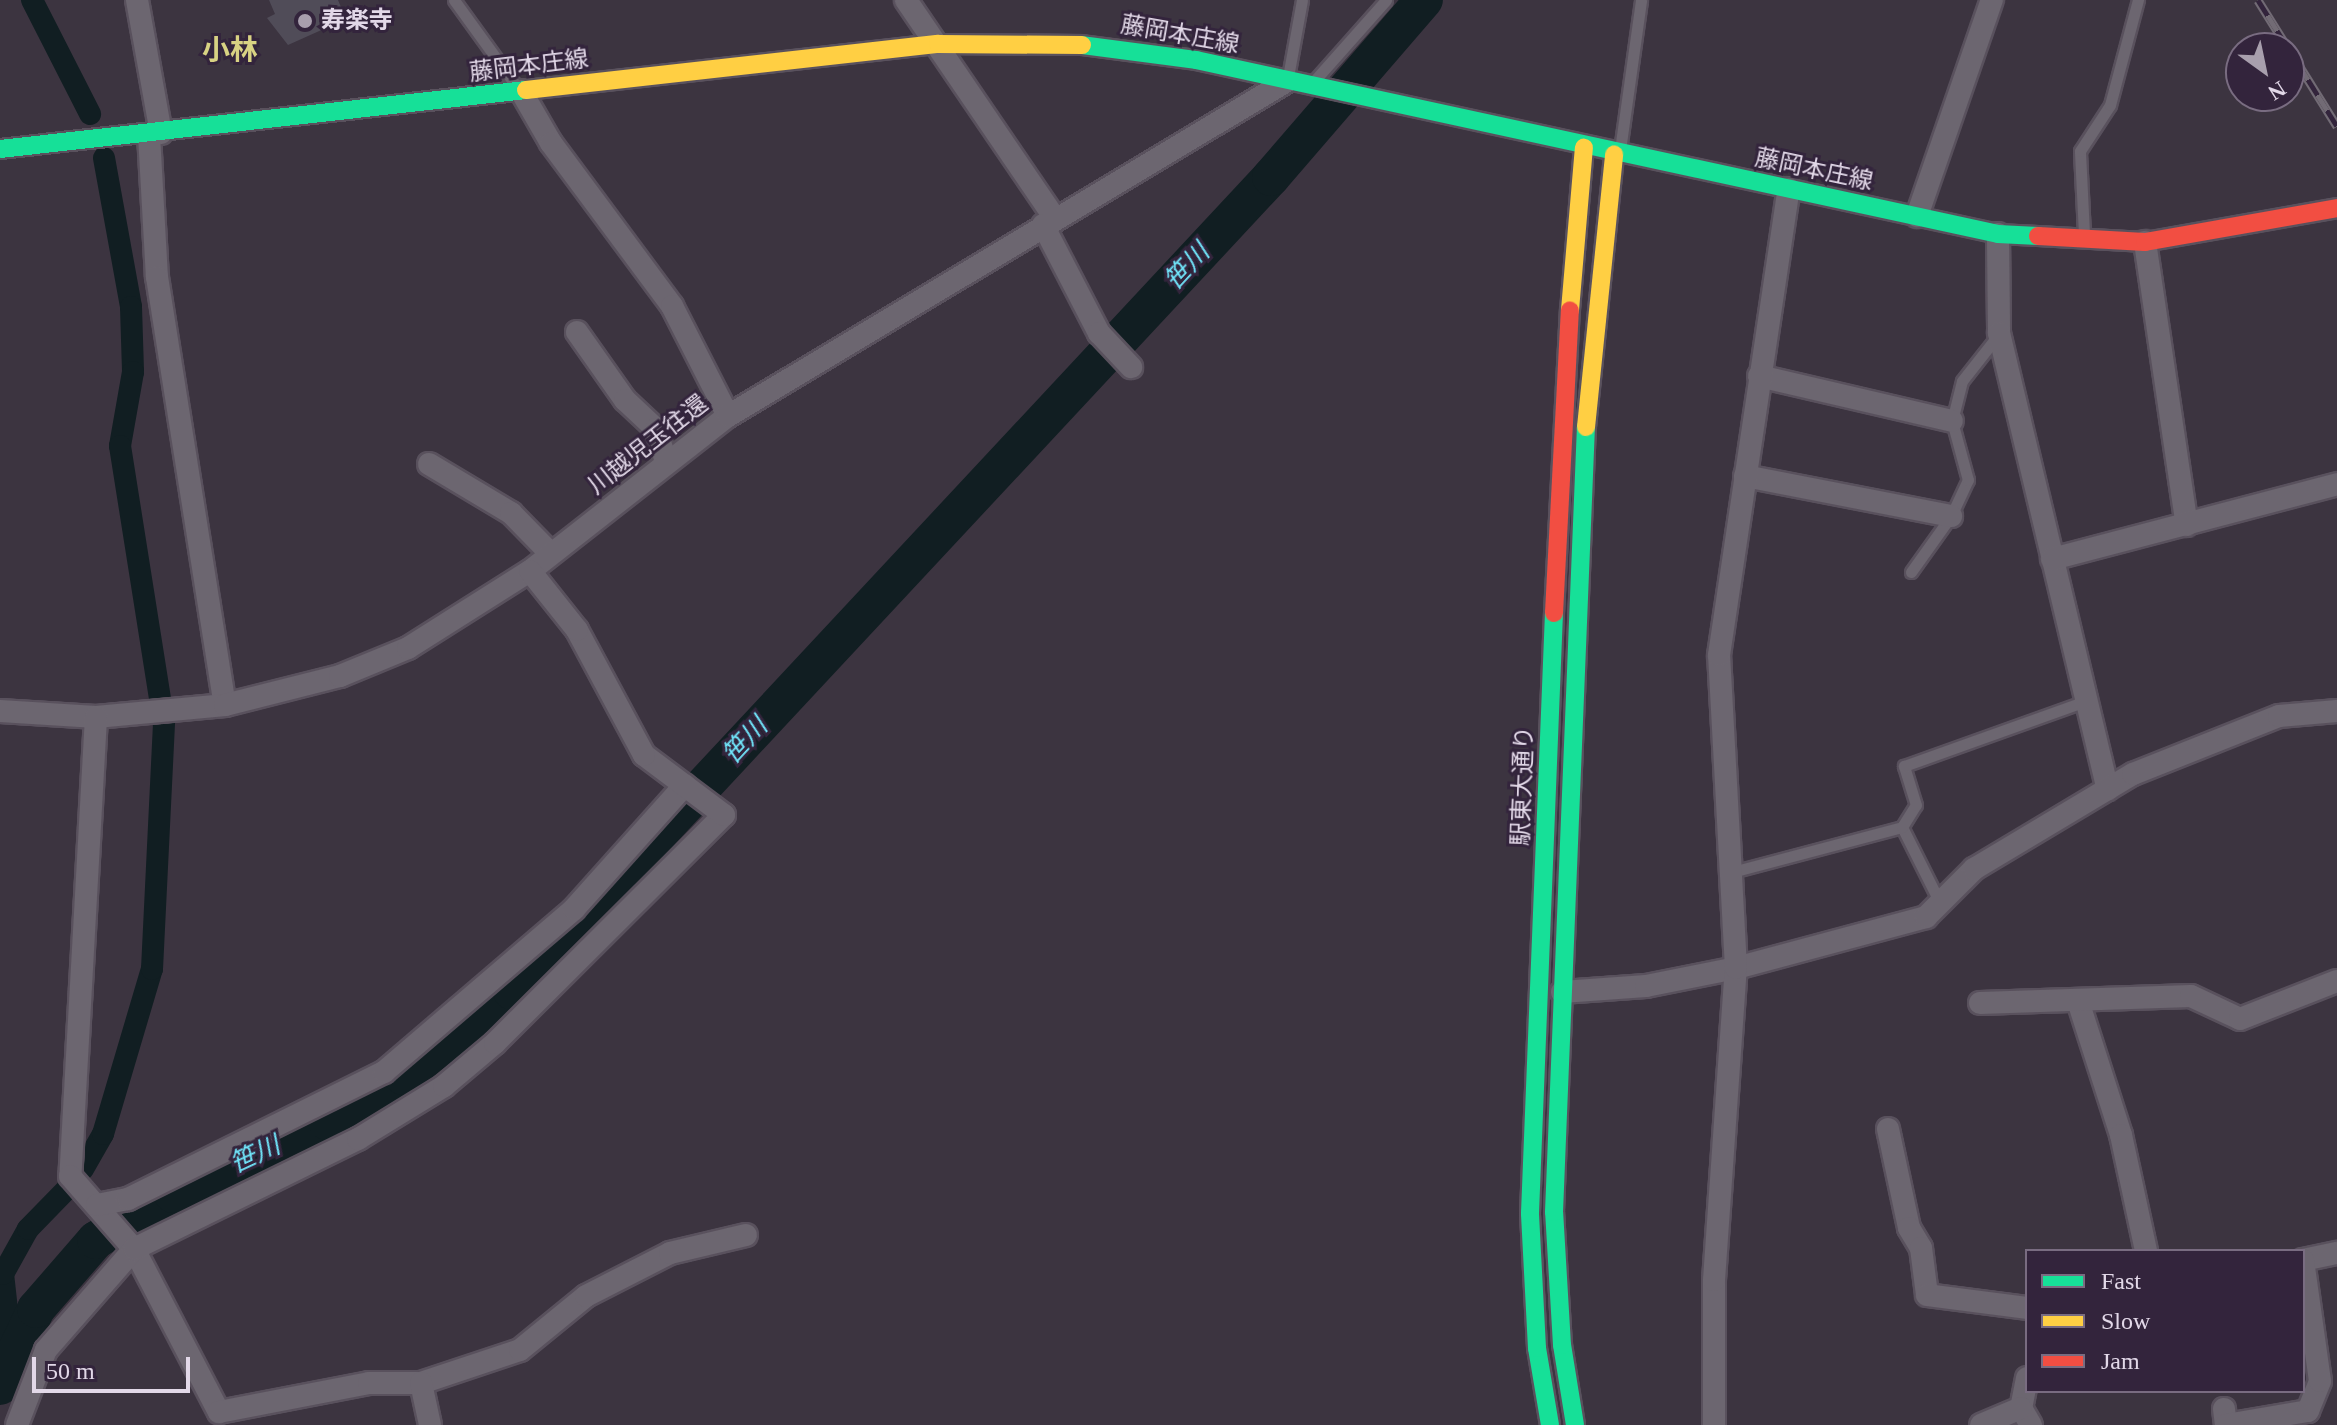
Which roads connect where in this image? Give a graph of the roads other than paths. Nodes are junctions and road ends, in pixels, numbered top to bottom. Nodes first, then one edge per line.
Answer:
1 (137, 0) edge
2 (454, 0) edge
3 (906, 0) edge
4 (1302, 0) edge
5 (1386, 0) edge
6 (1641, 0) edge
7 (1992, 0) edge
8 (2138, 0) edge
9 (938, 44) junction
10 (1287, 81) junction
11 (1313, 87) junction
12 (521, 91) junction
13 (155, 134) junction
14 (1584, 148) junction
15 (0, 149) edge
16 (1617, 154) junction
17 (1789, 189) junction
18 (2337, 208) edge
19 (1917, 216) junction
20 (1049, 221) junction
21 (1998, 234) junction
22 (2085, 242) junction
23 (2145, 242) junction
24 (577, 332) dead end
25 (1999, 333) junction
26 (1131, 367) dead end
27 (1759, 376) junction
28 (728, 416) junction
29 (1952, 421) junction
30 (666, 462) junction
31 (429, 464) dead end
32 (1745, 476) junction
33 (2337, 484) edge
34 (1951, 516) junction
35 (2187, 525) junction
36 (551, 554) junction
37 (2052, 559) junction
38 (530, 571) junction
39 (1911, 572) dead end
40 (2086, 701) junction
41 (225, 705) junction
42 (0, 711) edge
43 (2337, 711) edge
44 (96, 717) junction
45 (685, 785) junction
46 (2108, 789) junction
47 (1902, 827) junction
48 (1732, 872) junction
49 (1938, 899) junction
50 (1736, 968) junction
51 (2337, 981) edge
52 (1562, 992) junction
53 (2078, 1001) junction
54 (1980, 1003) dead end
55 (1888, 1129) dead end
56 (101, 1210) junction
57 (746, 1235) dead end
58 (134, 1249) junction
59 (2146, 1249) edge
60 (2337, 1253) edge
61 (2305, 1260) edge
62 (2305, 1274) edge
63 (2025, 1308) edge
64 (421, 1383) junction
65 (2027, 1393) edge
66 (2224, 1409) dead end
67 (2026, 1416) edge
68 (17, 1425) edge
69 (430, 1425) edge
70 (1550, 1425) edge
71 (1575, 1425) edge
72 (1714, 1425) edge
73 (1981, 1425) edge

1 - 13 street
2 - 12 lane
3 - 9 street
4 - 10 lane
5 - 11 lane
6 - 16 lane
7 - 19 street
8 - 22 lane
9 - 10 street, 藤岡本庄線
9 - 12 street, 藤岡本庄線
9 - 20 street
10 - 11 street, 藤岡本庄線
10 - 20 street, 川越児玉往還
11 - 14 street, 藤岡本庄線
12 - 13 street, 藤岡本庄線
12 - 28 street
13 - 15 street, 藤岡本庄線
13 - 41 street
14 - 16 street, 藤岡本庄線
14 - 70 street, 駅東大通り
16 - 17 street, 藤岡本庄線
16 - 52 street, 駅東大通り
17 - 19 street, 藤岡本庄線
17 - 27 street
18 - 23 street, 藤岡本庄線
19 - 21 street, 藤岡本庄線
20 - 26 street
20 - 28 street, 川越児玉往還
21 - 22 street, 藤岡本庄線
21 - 25 street
22 - 23 street, 藤岡本庄線
23 - 35 street
24 - 30 street
25 - 29 lane
25 - 37 street
27 - 29 street
27 - 32 street
28 - 30 street, 川越児玉往還
29 - 34 lane
30 - 36 street, 川越児玉往還
31 - 36 street
32 - 34 street
32 - 48 street
33 - 35 street
34 - 39 lane
35 - 37 street
36 - 38 street, 川越児玉往還
37 - 40 street
38 - 41 street, 川越児玉往還
38 - 45 street
40 - 46 street
40 - 47 lane
41 - 44 street, 川越児玉往還
42 - 44 street, 川越児玉往還
43 - 46 street
44 - 56 street
45 - 56 street
45 - 58 street
46 - 49 street
47 - 48 lane
47 - 49 lane
48 - 50 street
49 - 50 street
50 - 52 street
50 - 72 street
51 - 53 street
52 - 71 street, 駅東大通り
53 - 54 street
53 - 59 street
55 - 63 street
56 - 58 street
57 - 64 street
58 - 64 street
58 - 68 street
60 - 61 street
62 - 66 street
64 - 69 street
65 - 67 street
67 - 73 street

